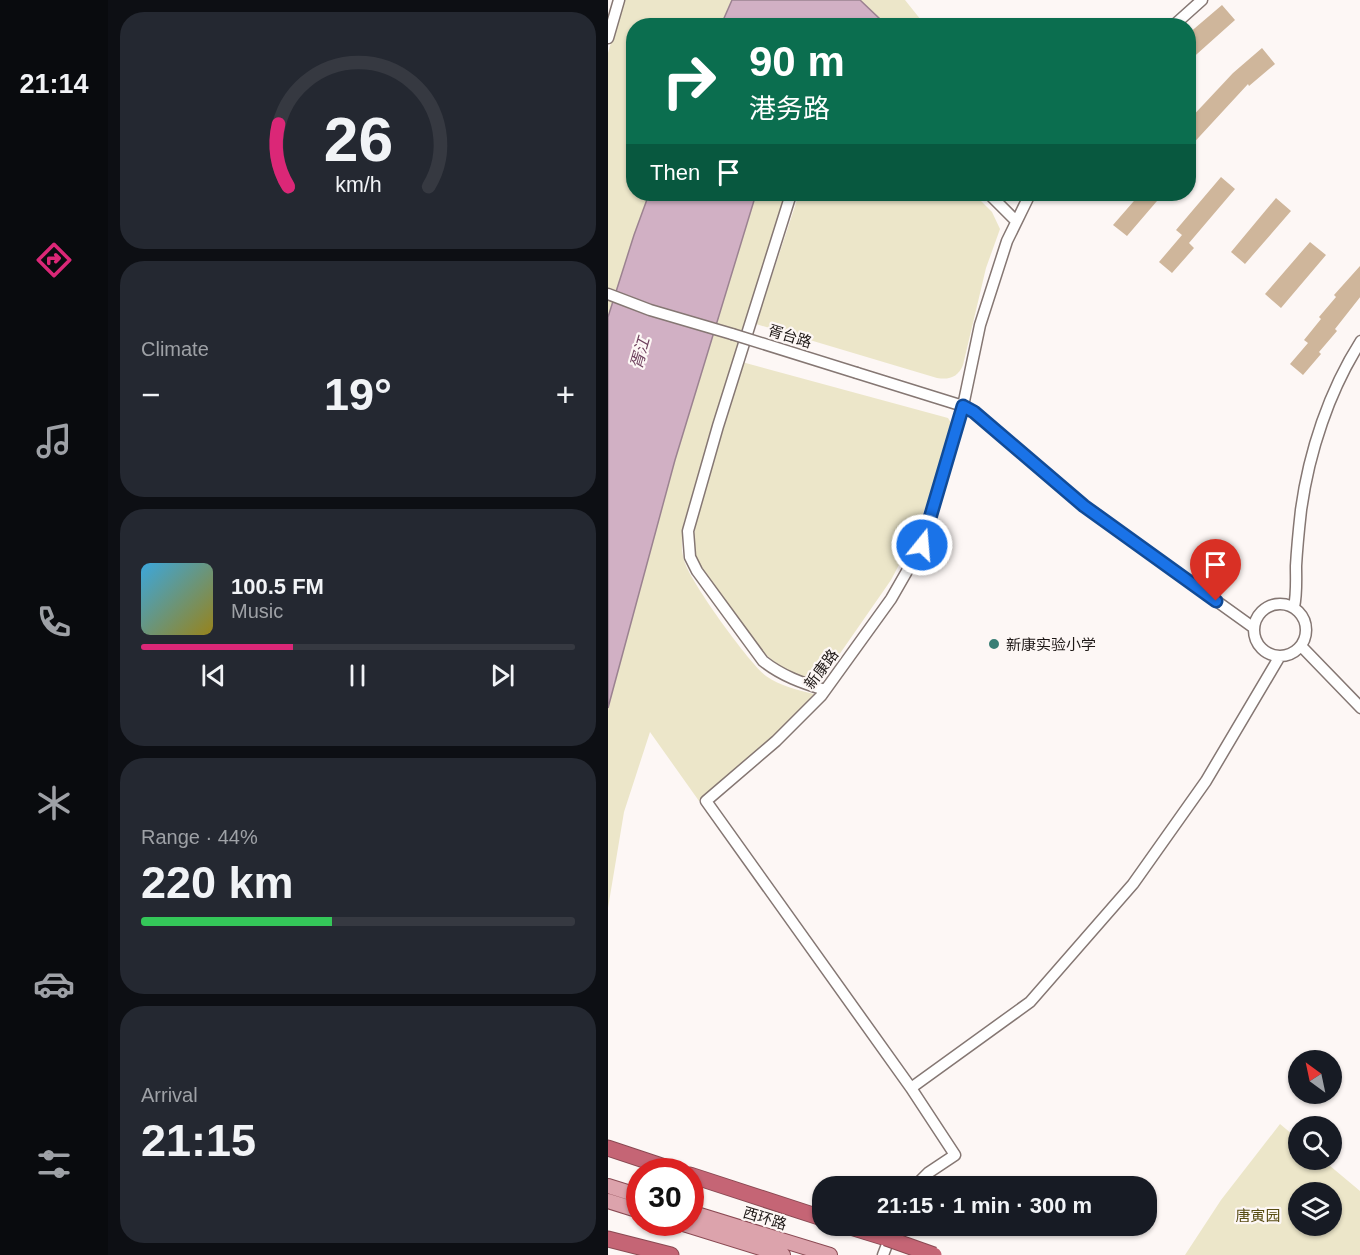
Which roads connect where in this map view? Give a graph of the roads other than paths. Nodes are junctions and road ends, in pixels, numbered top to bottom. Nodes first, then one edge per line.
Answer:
1 (619, 0) edge
2 (1202, 0) edge
3 (1182, 18) edge
4 (608, 38) edge
5 (789, 201) edge
6 (996, 201) edge
7 (1026, 201) edge
8 (1016, 221) junction
9 (608, 294) edge
10 (1361, 341) edge
11 (963, 406) junction
12 (1294, 607) junction
13 (1254, 628) junction
14 (1301, 646) junction
15 (1280, 656) junction
16 (825, 690) junction
17 (1361, 708) edge
18 (911, 1088) junction
19 (608, 1148) edge
20 (638, 1158) edge
21 (925, 1176) edge
22 (704, 1180) edge
23 (608, 1186) edge
24 (626, 1192) edge
25 (608, 1201) edge
26 (626, 1207) edge
27 (812, 1215) edge
28 (704, 1216) edge
29 (704, 1230) edge
30 (877, 1236) edge
31 (890, 1236) edge
32 (608, 1239) edge
33 (608, 1250) edge
34 (667, 1254) edge
35 (783, 1255) edge
36 (830, 1255) edge
37 (883, 1255) edge
38 (934, 1255) edge

1 - 4 street
2 - 3 street
5 - 16 street
6 - 8 street
7 - 8 street, 新康路
8 - 11 street, 新康路
9 - 11 street, 胥台路, bridge
10 - 12 street
11 - 13 street, 胥台路
11 - 16 street, 新康路
12 - 13 street
12 - 14 street
13 - 15 street
14 - 15 street
14 - 17 street
15 - 18 street
16 - 18 street, 新康路
18 - 21 street
19 - 20 highway
22 - 27 highway
23 - 24 main road
25 - 26 main road
28 - 36 main road, 西环路
29 - 35 main road, 西环路
30 - 38 highway, bridge
31 - 37 street
32 - 34 highway
33 - 34 highway

